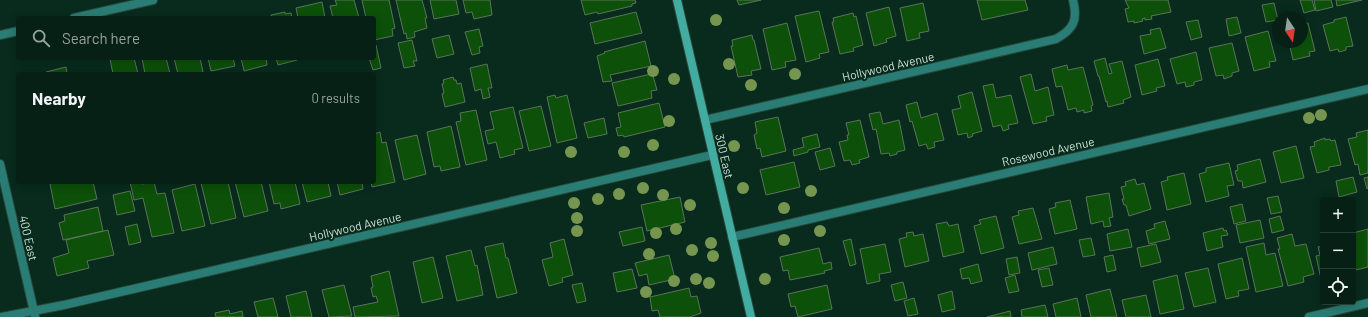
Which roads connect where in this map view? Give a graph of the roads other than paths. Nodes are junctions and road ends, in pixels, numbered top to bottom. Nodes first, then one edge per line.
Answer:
1 (153, 0) edge
2 (677, 0) edge
3 (1073, 0) edge
4 (83, 16) edge
5 (16, 31) edge
6 (0, 35) edge
7 (1368, 89) edge
8 (705, 120) junction
9 (712, 155) junction
10 (0, 164) edge
11 (732, 236) junction
12 (1368, 303) edge
13 (34, 314) edge
14 (2, 317) edge
15 (751, 317) edge
16 (1309, 317) edge

1 - 4 street
2 - 8 street, 300 East
3 - 8 street, Hollywood Avenue
5 - 6 street
7 - 11 street, Rosewood Avenue
8 - 9 street, 300 East
9 - 11 street, 300 East
9 - 13 street, Hollywood Avenue
10 - 13 street, 400 East
11 - 15 street, 300 East
12 - 16 street
13 - 14 street, Hollywood Avenue

